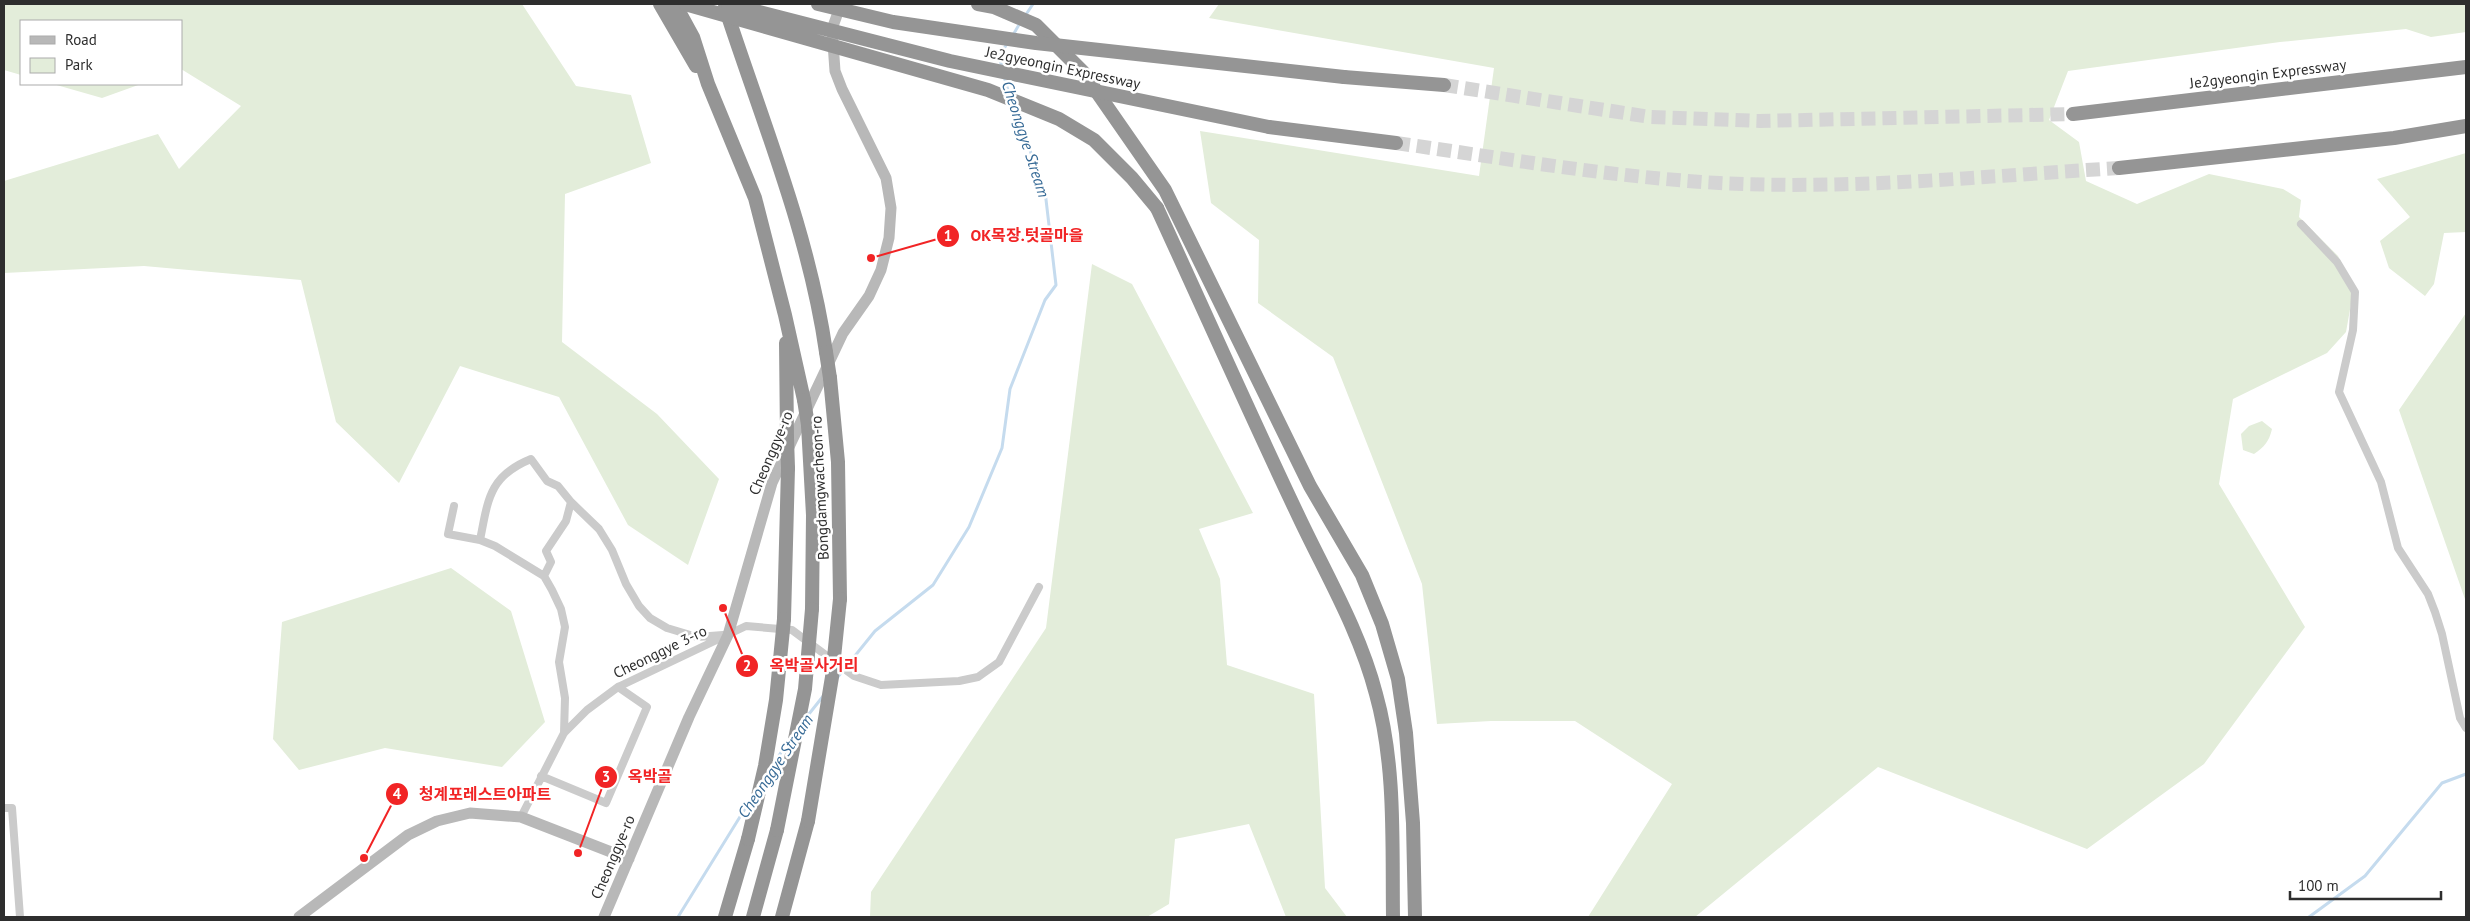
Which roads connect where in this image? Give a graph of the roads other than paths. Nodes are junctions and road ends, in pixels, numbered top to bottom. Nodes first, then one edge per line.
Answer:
1 (660, 4) edge
2 (675, 4) edge
3 (685, 4) edge
4 (715, 4) edge
5 (724, 4) edge
6 (728, 4) edge
7 (818, 4) edge
8 (841, 4) edge
9 (978, 4) edge
10 (744, 65) junction
11 (2466, 67) edge
12 (708, 84) junction
13 (1444, 85) tunnel mouth
14 (2073, 114) tunnel mouth
15 (2466, 126) edge
16 (1396, 143) tunnel mouth
17 (2119, 168) tunnel mouth
18 (2301, 224) dead end
19 (785, 315) junction
20 (571, 502) junction
21 (454, 506) dead end
22 (480, 540) junction
23 (544, 576) junction
24 (1039, 587) dead end
25 (788, 624) junction
26 (728, 635) junction
27 (618, 686) junction
28 (2466, 728) edge
29 (564, 733) junction
30 (540, 776) junction
31 (4, 808) edge
32 (521, 817) junction
33 (629, 858) junction
34 (20, 917) edge
35 (299, 917) edge
36 (604, 917) edge
37 (725, 917) edge
38 (753, 917) edge
39 (782, 917) edge
40 (1393, 917) edge
41 (1415, 917) edge

1 - 12 highway, Bongdamgwacheon-ro
2 - 12 highway, Bongdamgwacheon-ro
3 - 40 highway, bridge
4 - 10 highway, Bongdamgwacheon-ro
5 - 10 highway, Bongdamgwacheon-ro
6 - 16 highway, Je2gyeongin Expressway, bridge
7 - 13 highway, Je2gyeongin Expressway, bridge
8 - 26 street, Cheonggye-ro
9 - 41 highway, bridge
10 - 39 highway, Bongdamgwacheon-ro, bridge
11 - 14 highway, Je2gyeongin Expressway
12 - 19 highway, Bongdamgwacheon-ro
15 - 17 highway
18 - 28 street
19 - 25 highway, Bongdamgwacheon-ro, bridge
19 - 38 highway, Bongdamgwacheon-ro, bridge
20 - 22 street
20 - 23 street
20 - 26 street
21 - 22 street
22 - 23 street
23 - 29 street
24 - 25 street, bridge
25 - 26 street
25 - 37 highway, Bongdamgwacheon-ro, bridge
26 - 27 street, Cheonggye 3-ro
26 - 33 street, Cheonggye-ro
27 - 29 street, Cheonggye 3-ro
27 - 30 street
29 - 30 street, Cheonggye 3-ro
30 - 32 street, Cheonggye 3-ro
31 - 34 street
32 - 33 street
32 - 35 street
33 - 36 street, Cheonggye-ro

